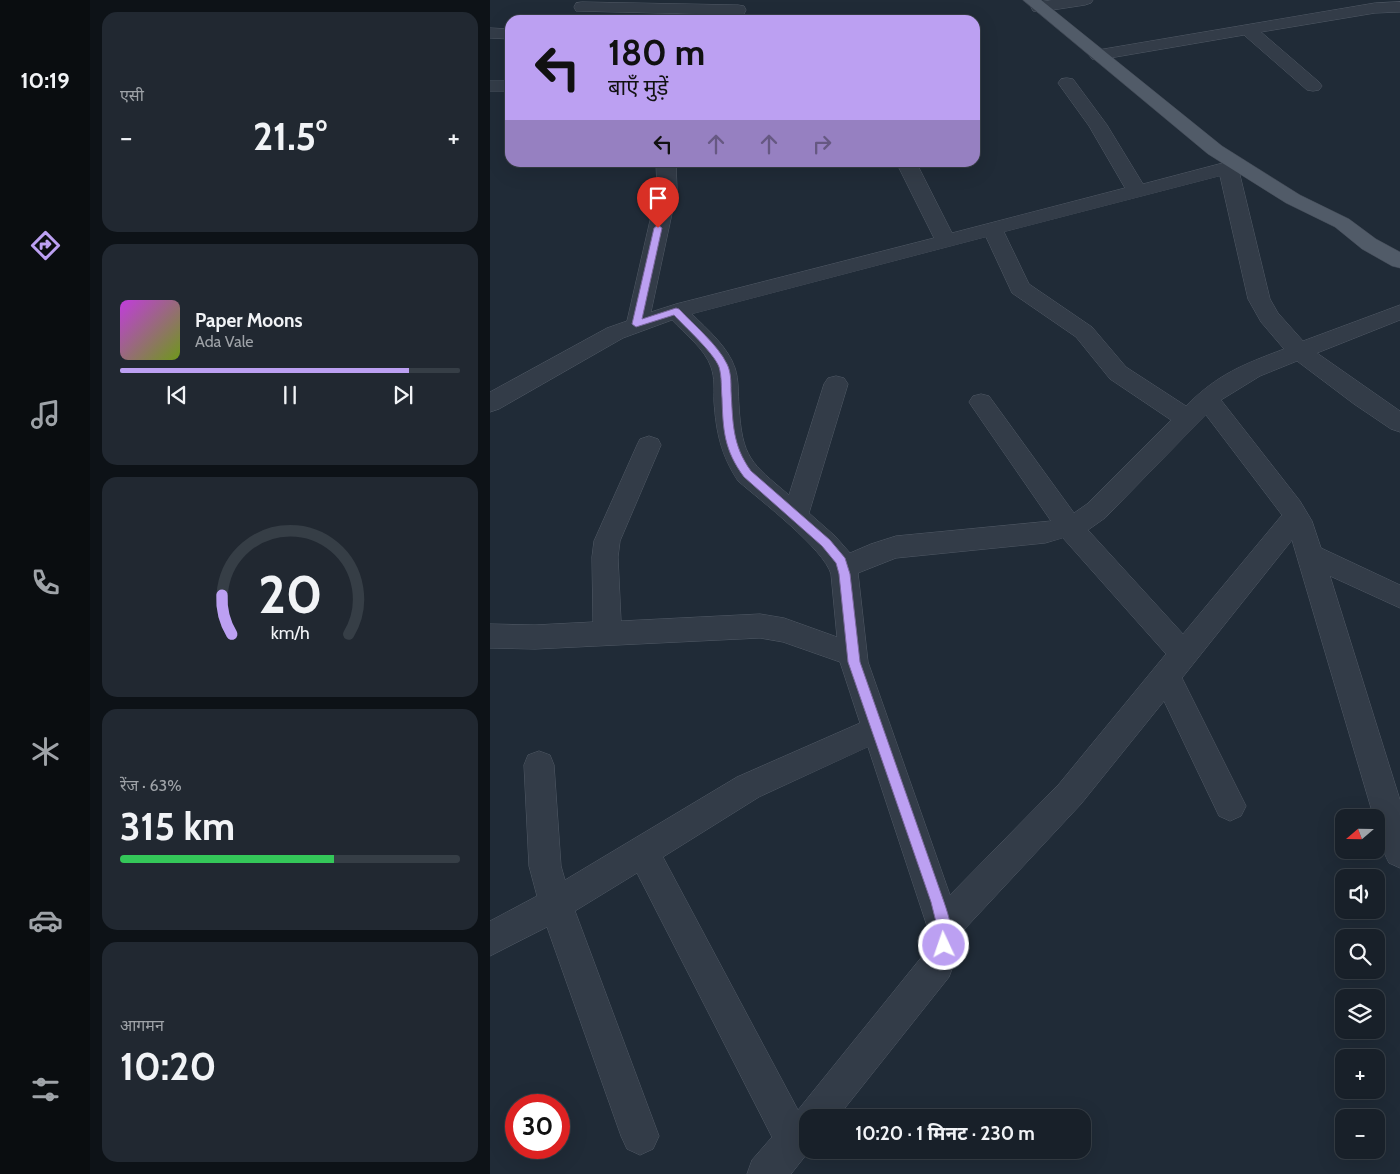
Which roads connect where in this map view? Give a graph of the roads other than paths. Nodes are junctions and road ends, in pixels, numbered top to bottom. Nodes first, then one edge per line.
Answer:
1 (1085, 0) edge
2 (1035, 4) edge
3 (1389, 5) edge
4 (582, 7) dead end
5 (738, 10) edge
6 (1248, 30) junction
7 (490, 33) edge
8 (505, 34) edge
9 (1098, 55) junction
10 (1067, 83) dead end
11 (490, 86) edge
12 (505, 86) edge
13 (1313, 86) dead end
14 (1233, 166) junction
15 (666, 167) edge
16 (909, 167) edge
17 (1137, 191) junction
18 (1342, 223) junction
19 (992, 229) junction
20 (1400, 240) edge
21 (946, 241) junction
22 (1400, 261) edge
23 (676, 311) junction
24 (1400, 312) edge
25 (636, 324) junction
26 (1298, 351) junction
27 (836, 384) dead end
28 (1208, 399) junction
29 (981, 402) dead end
30 (490, 404) edge
31 (1188, 419) junction
32 (1400, 423) edge
33 (649, 445) dead end
34 (795, 516) junction
35 (1296, 516) junction
36 (1069, 527) junction
37 (1310, 555) junction
38 (843, 568) junction
39 (1400, 597) edge
40 (607, 632) junction
41 (490, 636) edge
42 (852, 654) junction
43 (1175, 665) junction
44 (877, 729) junction
45 (539, 765) dead end
46 (1230, 806) dead end
47 (643, 851) junction
48 (1400, 852) edge
49 (556, 904) junction
50 (944, 926) junction
51 (490, 939) edge
52 (820, 1109) edge
53 (799, 1117) edge
54 (799, 1134) edge
55 (640, 1136) dead end
56 (766, 1174) edge

1 - 2 street
2 - 9 main road
3 - 6 street
4 - 5 street
6 - 9 street
6 - 13 street
7 - 8 street
9 - 14 main road
10 - 17 street
11 - 12 street
14 - 17 street
14 - 18 main road
14 - 26 street
15 - 25 street
16 - 21 street
17 - 19 street
18 - 20 main road
18 - 22 main road
19 - 21 street
19 - 31 street
21 - 23 street
23 - 25 street
23 - 34 street
24 - 26 street
25 - 30 street
26 - 28 street
26 - 32 street
27 - 34 street
28 - 31 street
28 - 35 street
29 - 36 street
31 - 36 street
33 - 40 street
34 - 38 street
35 - 37 street
35 - 43 street
36 - 38 street
36 - 43 street
37 - 39 street
37 - 48 street
38 - 42 street
40 - 41 street
40 - 42 street
42 - 44 street
43 - 46 street
43 - 50 street
44 - 47 street
44 - 50 street
45 - 49 street
47 - 49 street
47 - 53 street
49 - 51 street
49 - 55 street
50 - 52 street
54 - 56 street

